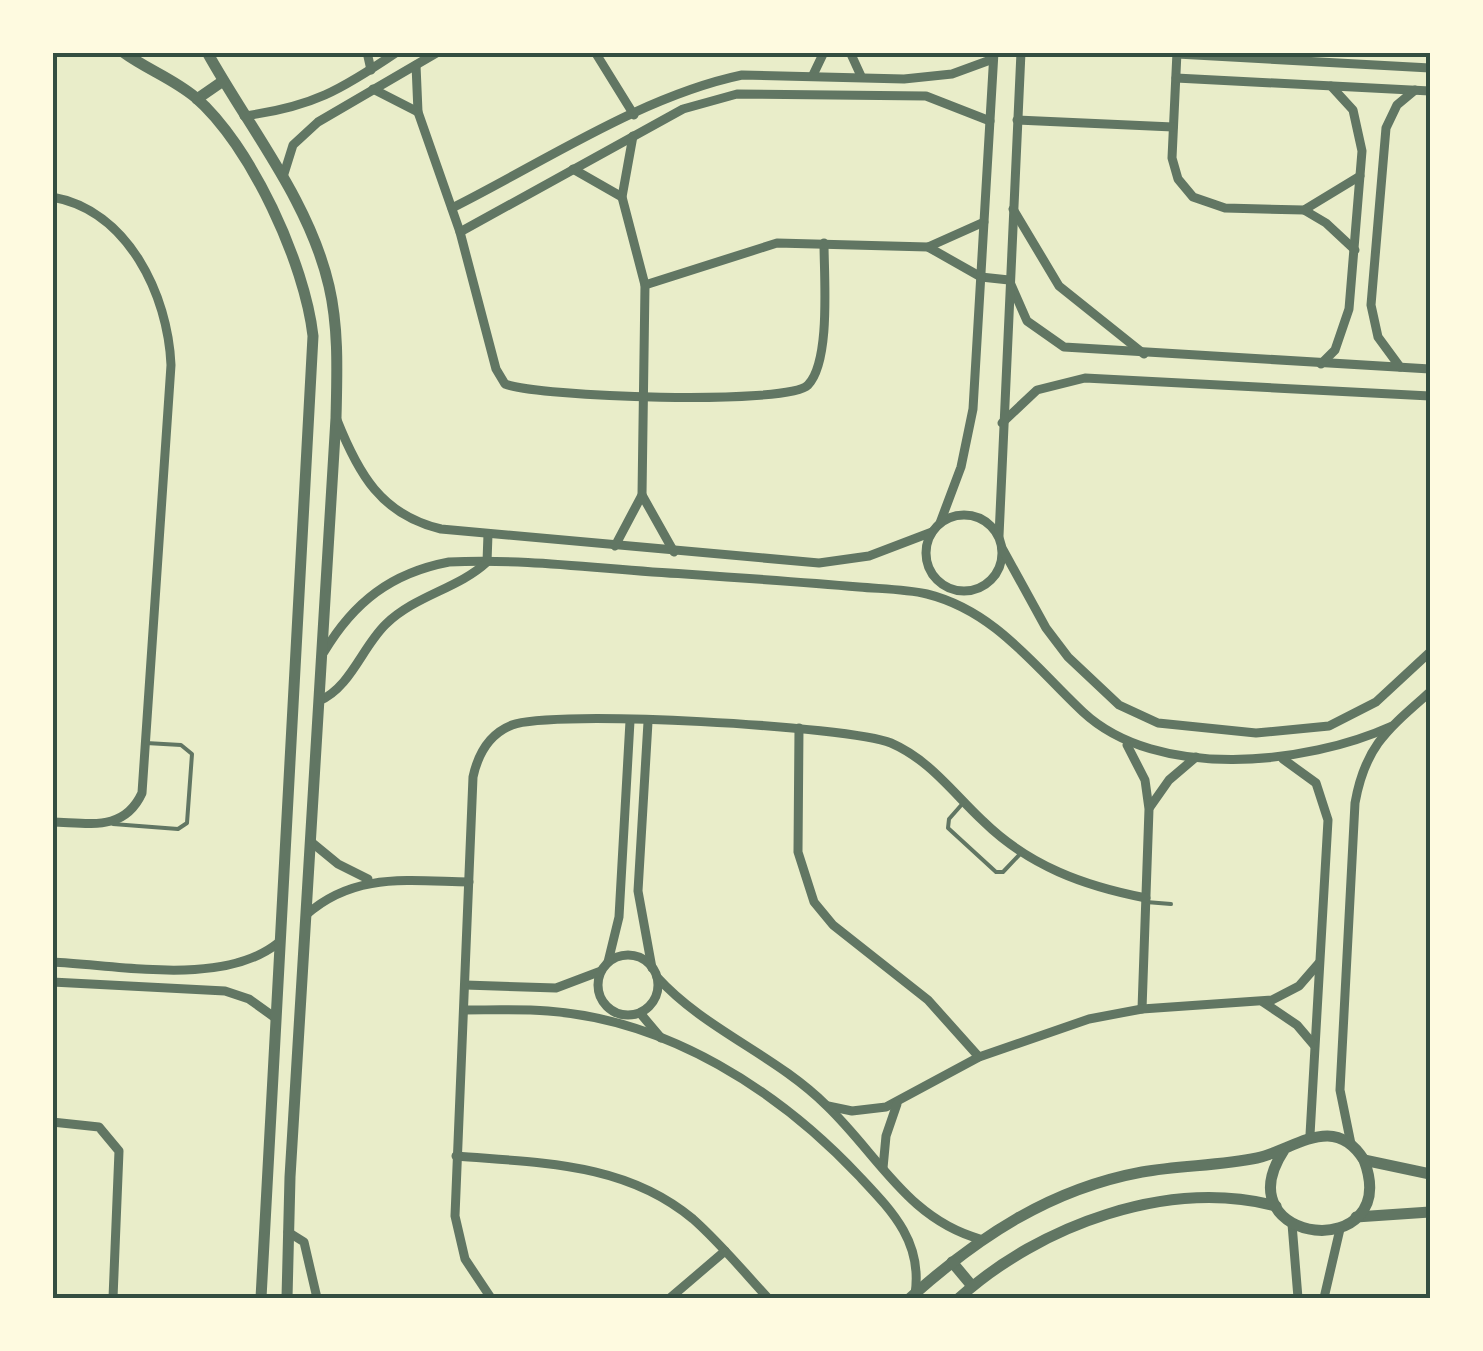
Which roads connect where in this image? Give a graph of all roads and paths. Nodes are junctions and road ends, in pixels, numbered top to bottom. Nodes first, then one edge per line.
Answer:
1 (207, 52) edge
2 (368, 52) edge
3 (398, 52) edge
4 (438, 52) edge
5 (595, 52) edge
6 (824, 52) edge
7 (850, 52) edge
8 (1021, 52) edge
9 (126, 53) edge
10 (1177, 53) edge
11 (993, 56) edge
12 (416, 65) junction
13 (1430, 68) edge
14 (372, 70) junction
15 (812, 75) junction
16 (861, 76) junction
17 (1176, 78) junction
18 (904, 79) junction
19 (223, 81) junction
20 (1331, 86) junction
21 (373, 89) junction
22 (1415, 90) junction
23 (1430, 91) edge
24 (334, 93) junction
25 (678, 93) junction
26 (903, 94) junction
27 (197, 99) junction
28 (342, 106) junction
29 (683, 109) junction
30 (418, 112) junction
31 (634, 114) junction
32 (244, 116) junction
33 (1017, 120) junction
34 (990, 121) junction
35 (1173, 127) junction
36 (633, 136) junction
37 (1362, 151) junction
38 (1382, 153) junction
39 (574, 169) junction
40 (1360, 176) junction
41 (282, 180) junction
42 (622, 196) junction
43 (52, 197) edge
44 (452, 208) junction
45 (1012, 208) junction
46 (1304, 210) junction
47 (984, 222) junction
48 (460, 232) junction
49 (824, 243) junction
50 (928, 247) junction
51 (1355, 250) junction
52 (981, 277) junction
53 (1008, 280) junction
54 (645, 285) junction
55 (1351, 294) junction
56 (1371, 296) junction
57 (1146, 356) junction
58 (1183, 358) junction
59 (1321, 364) junction
60 (1400, 367) junction
61 (1430, 369) edge
62 (1182, 381) junction
63 (645, 396) junction
64 (1430, 396) edge
65 (310, 416) junction
66 (336, 418) junction
67 (1001, 425) junction
68 (642, 495) junction
69 (936, 528) junction
70 (488, 534) junction
71 (1001, 542) junction
72 (615, 546) junction
73 (674, 552) junction
74 (488, 562) junction
75 (956, 591) junction
76 (930, 595) junction
77 (973, 613) junction
78 (1430, 652) edge
79 (322, 654) junction
80 (1430, 692) edge
81 (293, 700) junction
82 (319, 700) junction
83 (630, 721) junction
84 (648, 722) junction
85 (1392, 726) junction
86 (798, 728) junction
87 (1234, 732) junction
88 (1125, 742) junction
89 (146, 743) junction
90 (1196, 756) junction
91 (1234, 756) junction
92 (1280, 758) junction
93 (964, 802) junction
94 (1149, 809) junction
95 (1328, 820) junction
96 (1352, 821) junction
97 (52, 822) edge
98 (112, 824) junction
99 (310, 841) junction
100 (1021, 852) junction
101 (371, 880) junction
102 (468, 882) junction
103 (1146, 900) junction
104 (1171, 904) dead end
105 (305, 916) junction
106 (278, 943) junction
107 (52, 962) edge
108 (1319, 963) junction
109 (604, 967) junction
110 (190, 968) junction
111 (654, 972) junction
112 (52, 982) edge
113 (465, 985) junction
114 (189, 988) junction
115 (1263, 1002) junction
116 (1142, 1009) junction
117 (464, 1010) junction
118 (616, 1013) junction
119 (640, 1013) junction
120 (274, 1017) junction
121 (599, 1020) junction
122 (663, 1040) junction
123 (1314, 1046) junction
124 (979, 1057) junction
125 (270, 1086) junction
126 (295, 1088) junction
127 (897, 1104) junction
128 (828, 1106) junction
129 (52, 1122) edge
130 (1310, 1135) junction
131 (1351, 1144) junction
132 (1284, 1150) junction
133 (456, 1156) junction
134 (1364, 1160) junction
135 (883, 1168) junction
136 (1430, 1174) edge
137 (1276, 1206) junction
138 (917, 1208) junction
139 (1430, 1212) edge
140 (1356, 1217) junction
141 (900, 1222) junction
142 (1292, 1224) junction
143 (1340, 1229) junction
144 (288, 1232) junction
145 (980, 1239) junction
146 (724, 1251) junction
147 (952, 1262) junction
148 (972, 1286) junction
149 (912, 1296) edge
150 (113, 1298) edge
151 (262, 1298) edge
152 (286, 1298) edge
153 (317, 1298) edge
154 (491, 1298) edge
155 (670, 1298) edge
156 (768, 1298) edge
157 (958, 1298) edge
158 (1298, 1298) edge
159 (1324, 1298) edge
160 (1356, 1298) edge

1 - 19 street
2 - 14 street
3 - 14 street
4 - 12 street
5 - 31 street
6 - 15 street
7 - 16 street
8 - 33 street
9 - 27 street
10 - 13 street
10 - 17 street
11 - 18 street
11 - 34 street
12 - 21 street
12 - 30 street
14 - 24 street
15 - 16 street
15 - 25 street
16 - 18 street
17 - 20 street
17 - 35 street
18 - 26 street
19 - 27 street
19 - 32 street
20 - 22 street
20 - 37 street
21 - 28 street
21 - 30 street
22 - 23 street
22 - 38 street
24 - 28 street
24 - 32 street
25 - 29 street
25 - 31 street
26 - 29 street
26 - 34 street
27 - 65 street
28 - 41 street
29 - 36 street
30 - 44 street
31 - 44 street
32 - 41 street
33 - 35 street
33 - 45 street
34 - 47 street
35 - 46 street
36 - 39 street
36 - 42 street
37 - 38 street
37 - 40 street
38 - 56 street
39 - 42 street
39 - 48 street
40 - 46 street
40 - 51 street
41 - 66 street
42 - 54 street
43 - 89 street
44 - 48 street
45 - 53 street
45 - 57 street
46 - 51 street
47 - 50 street
47 - 52 street
48 - 63 street
49 - 50 street
49 - 54 street
49 - 63 street
50 - 52 street
51 - 55 street
52 - 53 street
52 - 69 street
53 - 57 street
53 - 67 street
54 - 63 street
55 - 56 street
55 - 59 street
56 - 60 street
57 - 58 street
58 - 59 street
58 - 62 street
59 - 60 street
60 - 61 street
62 - 64 street
62 - 67 street
63 - 68 street
65 - 66 street
65 - 81 street
66 - 70 street
66 - 79 street
67 - 71 street
68 - 72 street
68 - 73 street
69 - 71 street
69 - 73 street
69 - 75 street
70 - 72 street
70 - 74 street
71 - 75 street
71 - 87 street
72 - 73 street
74 - 76 street
74 - 79 street
74 - 82 street
75 - 76 street
75 - 77 street
76 - 77 street
77 - 88 street
78 - 87 street
79 - 82 street
80 - 85 street
81 - 82 street
81 - 106 street
82 - 99 street
83 - 84 street
83 - 102 street
83 - 109 street
84 - 86 street
84 - 111 street
85 - 92 street
85 - 96 street
86 - 93 street
86 - 124 street
87 - 91 street
88 - 90 street
88 - 94 street
89 - 98 street
89 - 98 lane
90 - 91 street
90 - 94 street
91 - 92 street
92 - 95 street
93 - 100 street
93 - 100 lane
94 - 103 street
95 - 96 street
95 - 108 street
96 - 131 street
97 - 98 street
99 - 101 street
99 - 105 street
100 - 103 street
101 - 102 street
101 - 105 street
102 - 113 street
103 - 104 lane
103 - 116 street
105 - 126 street
106 - 110 street
106 - 120 street
107 - 110 street
108 - 115 street
108 - 123 street
109 - 111 street
109 - 113 street
109 - 118 street
110 - 114 street
111 - 119 street
111 - 128 street
112 - 114 street
113 - 117 street
114 - 120 street
115 - 116 street
115 - 123 street
116 - 124 street
117 - 121 street
117 - 133 street
118 - 119 street
118 - 121 street
119 - 122 street
120 - 125 street
121 - 122 street
122 - 141 street
123 - 130 street
124 - 127 street
125 - 126 street
125 - 151 street
126 - 144 street
127 - 128 street
127 - 135 street
128 - 135 street
129 - 150 street
130 - 131 street
130 - 132 street
131 - 134 street
132 - 137 street
132 - 145 street
133 - 146 street
133 - 154 street
134 - 136 street
134 - 140 street
135 - 138 street
137 - 142 street
137 - 148 street
138 - 141 street
138 - 145 street
139 - 140 street
140 - 143 street
141 - 149 street
142 - 143 street
142 - 158 street
143 - 159 street
144 - 152 street
144 - 153 street
145 - 147 street
146 - 155 street
146 - 156 street
147 - 148 street
147 - 149 street
148 - 157 street
159 - 160 lane

